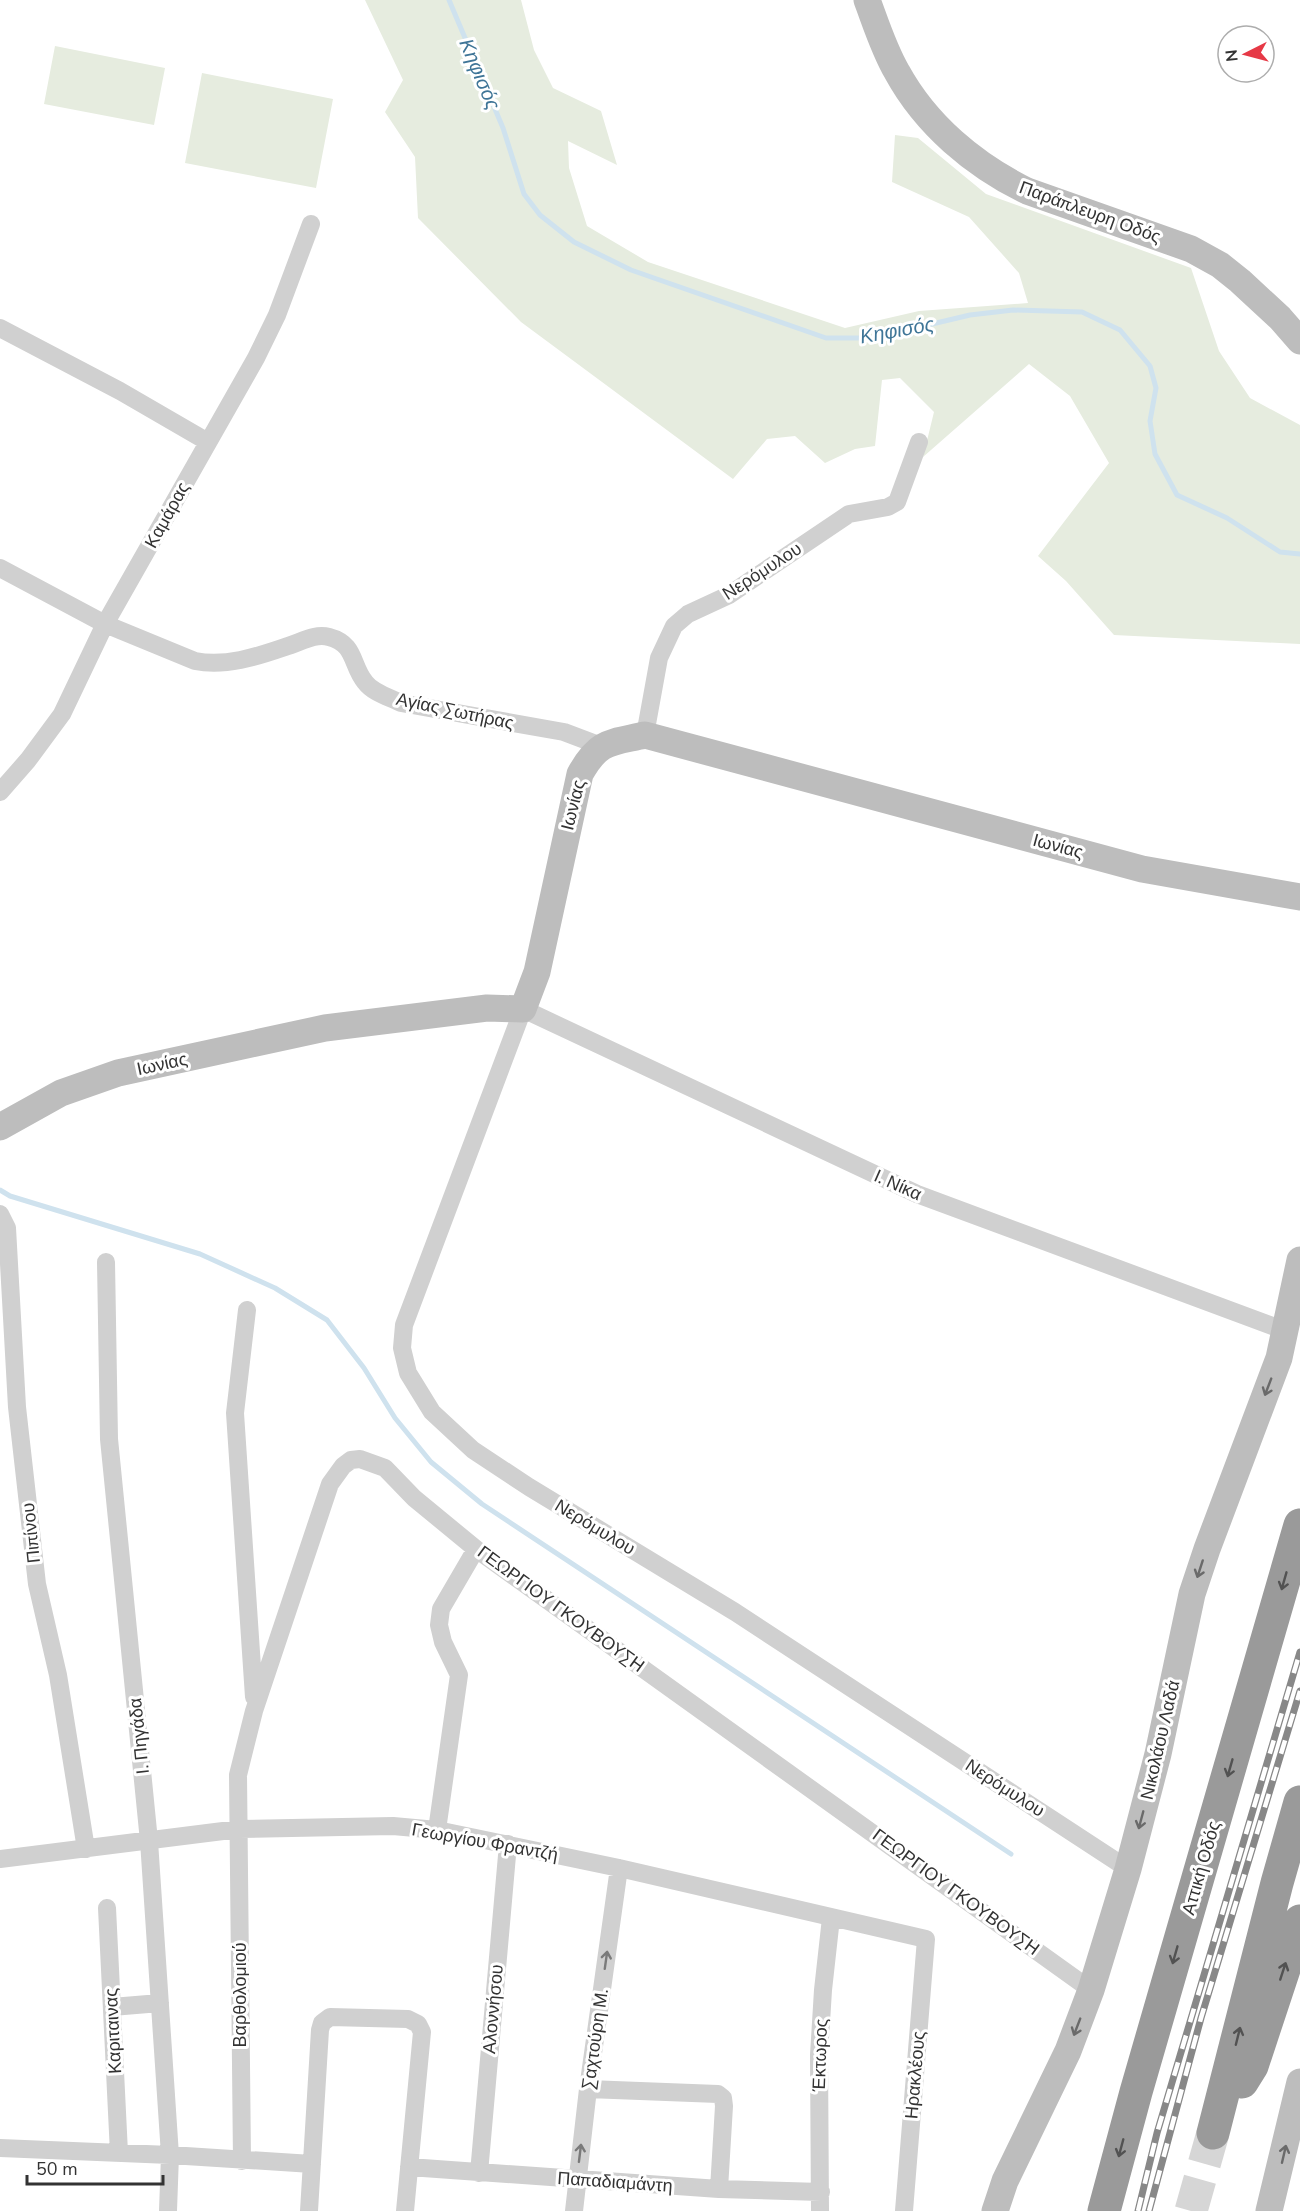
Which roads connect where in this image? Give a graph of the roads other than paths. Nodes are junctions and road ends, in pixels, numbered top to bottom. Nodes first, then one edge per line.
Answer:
1 (867, 0) edge
2 (311, 224) dead end
3 (0, 328) edge
4 (1300, 341) edge
5 (208, 442) junction
6 (919, 442) dead end
7 (0, 568) edge
8 (105, 624) junction
9 (645, 735) junction
10 (601, 746) junction
11 (0, 792) edge
12 (1300, 897) edge
13 (523, 1009) junction
14 (0, 1127) edge
15 (0, 1214) edge
16 (1300, 1260) edge
17 (106, 1262) dead end
18 (246, 1310) dead end
19 (1286, 1331) junction
20 (1300, 1525) edge
21 (476, 1549) junction
22 (254, 1711) junction
23 (1300, 1802) edge
24 (239, 1829) junction
25 (436, 1830) junction
26 (149, 1841) junction
27 (508, 1844) junction
28 (86, 1849) junction
29 (0, 1860) edge
30 (619, 1868) junction
31 (1128, 1869) junction
32 (107, 1908) dead end
33 (831, 1918) junction
34 (1300, 1921) edge
35 (926, 1939) joint
36 (1091, 1990) junction
37 (160, 2003) junction
38 (112, 2007) junction
39 (1300, 2082) edge
40 (588, 2089) junction
41 (0, 2148) edge
42 (119, 2154) junction
43 (171, 2155) junction
44 (242, 2161) junction
45 (312, 2164) junction
46 (409, 2167) junction
47 (479, 2173) junction
48 (577, 2179) junction
49 (719, 2189) junction
50 (821, 2192) junction
51 (168, 2211) edge
52 (309, 2211) edge
53 (405, 2211) edge
54 (574, 2211) edge
55 (820, 2211) edge
56 (904, 2211) edge
57 (995, 2211) edge
58 (1104, 2211) edge
59 (1269, 2211) edge

1 - 4 street, Παράπλευρη Οδός
2 - 5 street, Καμάρας
3 - 5 street
5 - 8 street, Καμάρας
6 - 9 street, Νερόμυλου
7 - 8 street, Αγίας Σωτήρας
8 - 10 street, Αγίας Σωτήρας
8 - 11 street, Καμάρας
9 - 10 street, Ιωνίας
9 - 12 street, Ιωνίας
10 - 13 street, Ιωνίας
13 - 14 street, Ιωνίας
13 - 19 street, Ι. Νίκα
13 - 31 street, Νερόμυλου
15 - 28 street, Πιπίνου
16 - 19 street, Νικολάου Λαδά
17 - 26 street, Ι. Πηγάδα
18 - 22 street
19 -> 31 street, Νικολάου Λαδά
20 -> 58 highway, Αττική Οδός
21 - 22 street, ΓΕΩΡΓΙΟΥ ΓΚΟΥΒΟΥΣΗ
21 - 25 street
21 - 36 street, ΓΕΩΡΓΙΟΥ ΓΚΟΥΒΟΥΣΗ
22 - 24 street, ΓΕΩΡΓΙΟΥ ΓΚΟΥΒΟΥΣΗ
23 - 34 highway
24 - 25 street, Γεωργίου Φραντζή
24 - 26 street, Γεωργίου Φραντζή
24 - 44 street, Βαρθολομιού
25 - 27 street, Γεωργίου Φραντζή
26 - 28 street, Γεωργίου Φραντζή
26 - 37 street, Ι. Πηγάδα
27 - 30 street, Γεωργίου Φραντζή
27 - 47 street, Αλοννήσου
28 - 29 street, Γεωργίου Φραντζή
30 - 33 street, Γεωργίου Φραντζή
40 -> 30 street, Σαχτούρη Μ.
31 - 36 street, Νικολάου Λαδά
32 - 38 street, Καριταινας
33 - 35 street, Γεωργίου Φραντζή
33 - 50 street, Έκτωρος
35 - 56 street, Ηρακλέους
36 -> 57 street, Νικολάου Λαδά
37 - 38 street
37 - 43 street, Ι. Πηγάδα
38 - 42 street, Καριταινας
59 -> 39 street
48 -> 40 street, Σαχτούρη Μ.
40 - 49 street
41 - 42 street
42 - 43 street
43 - 44 street
43 - 51 street, Ι. Πηγάδα
44 - 45 street
45 - 46 street
45 - 52 street
46 - 47 street, Παπαδιαμάντη
46 - 53 street
47 - 48 street, Παπαδιαμάντη
48 - 49 street, Παπαδιαμάντη
48 - 54 street, Σαχτούρη Μ.
49 - 50 street, Παπαδιαμάντη
50 - 55 street, Έκτωρος

